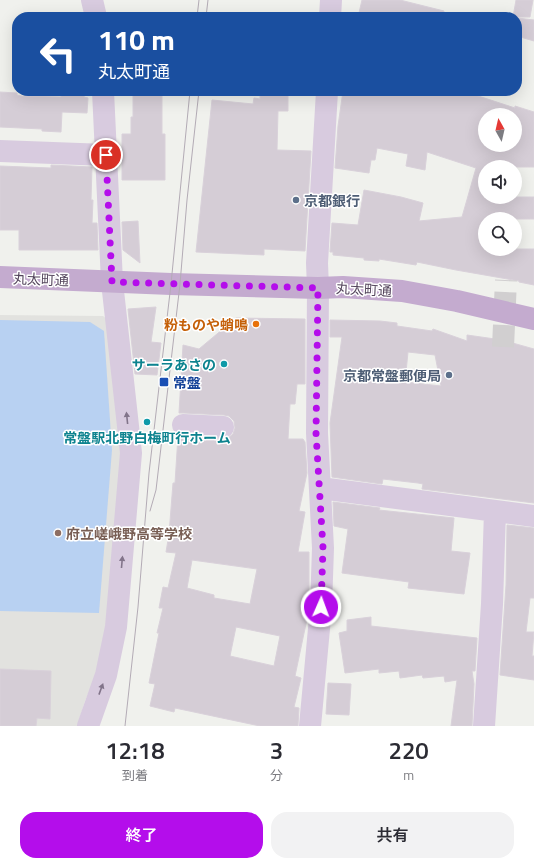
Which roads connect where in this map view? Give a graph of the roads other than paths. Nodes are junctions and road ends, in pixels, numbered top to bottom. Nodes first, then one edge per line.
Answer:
1 (92, 0) edge
2 (331, 0) edge
3 (95, 12) edge
4 (330, 12) edge
5 (103, 96) edge
6 (327, 96) edge
7 (0, 152) edge
8 (106, 155) junction
9 (0, 277) edge
10 (112, 282) junction
11 (318, 288) junction
12 (534, 319) edge
13 (183, 424) dead end
14 (223, 427) dead end
15 (320, 488) junction
16 (495, 511) junction
17 (534, 516) edge
18 (88, 726) edge
19 (310, 726) edge
20 (484, 726) edge

1 - 3 street
2 - 4 street
5 - 8 street
6 - 11 street
7 - 8 street
8 - 10 street
9 - 10 main road, 丸太町通
10 - 11 main road, 丸太町通
18 -> 10 street
11 - 12 main road, 丸太町通
11 - 15 street
13 - 14 street
15 - 16 street
15 - 19 street
16 - 17 street
16 - 20 street

